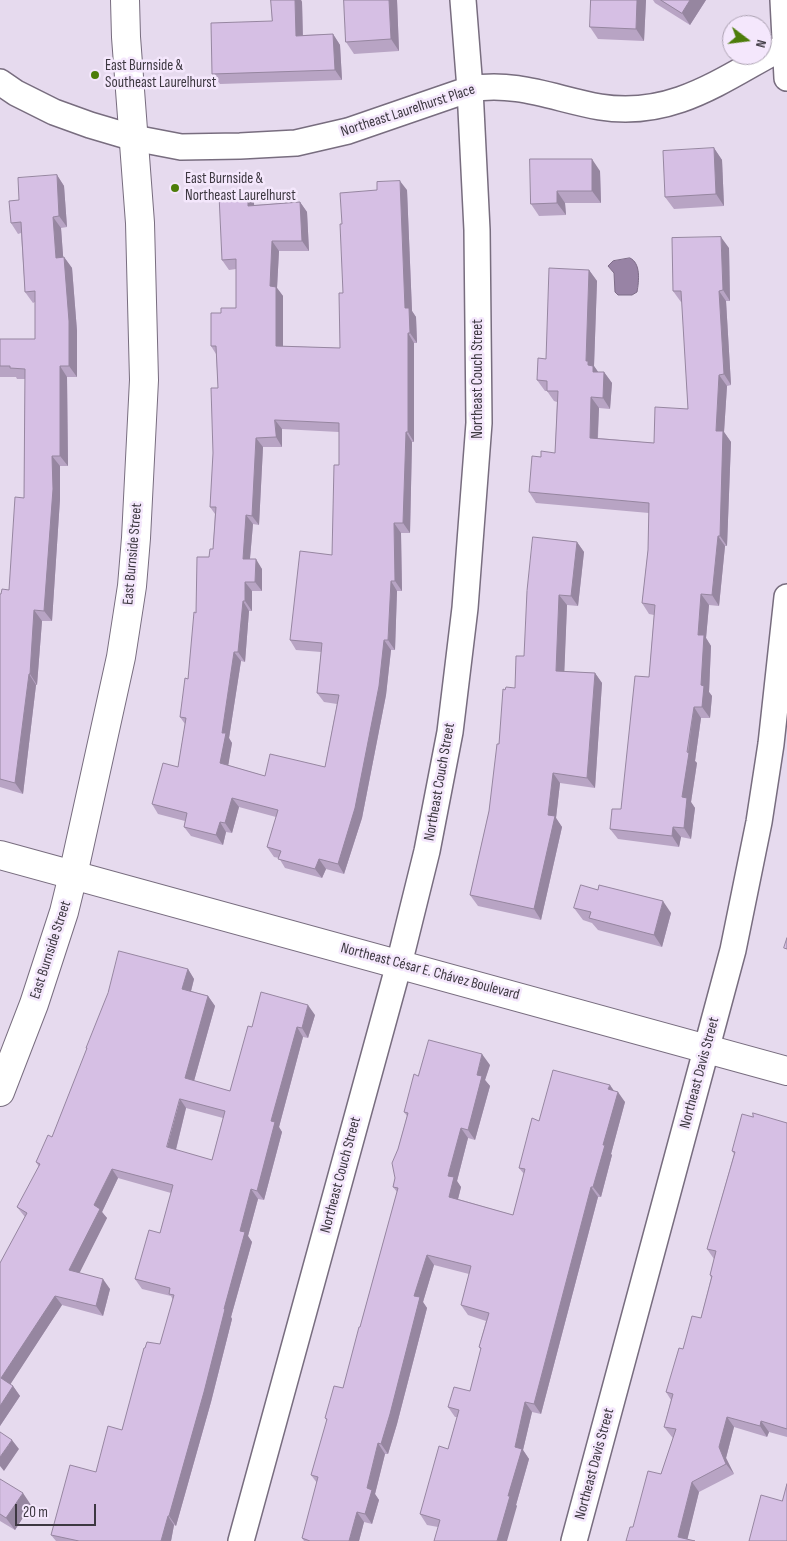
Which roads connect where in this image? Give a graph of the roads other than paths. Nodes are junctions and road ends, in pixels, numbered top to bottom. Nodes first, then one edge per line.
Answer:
1 (125, 0) edge
2 (464, 0) edge
3 (783, 0) edge
4 (786, 46) edge
5 (787, 78) edge
6 (0, 82) edge
7 (470, 89) junction
8 (134, 138) junction
9 (787, 598) edge
10 (0, 855) edge
11 (73, 875) junction
12 (399, 964) junction
13 (706, 1048) junction
14 (787, 1070) edge
15 (0, 1092) edge
16 (241, 1541) edge
17 (574, 1541) edge

1 - 8 main road, East Burnside Street
2 - 7 street, Northeast Couch Street
3 - 4 street
4 - 5 street
4 - 7 street, Northeast Laurelhurst Place
6 - 8 street, Northeast Laurelhurst Place
7 - 8 street, Northeast Laurelhurst Place
7 - 12 street, Northeast Couch Street
8 - 11 main road, East Burnside Street
9 - 13 street, Northeast Davis Street
10 - 11 main road, Northeast César E. Chávez Boulevard
11 - 12 main road, Northeast César E. Chávez Boulevard
11 - 15 main road, East Burnside Street
12 - 13 main road, Northeast César E. Chávez Boulevard
12 - 16 street, Northeast Couch Street
13 - 14 main road, Northeast César E. Chávez Boulevard
13 - 17 street, Northeast Davis Street

